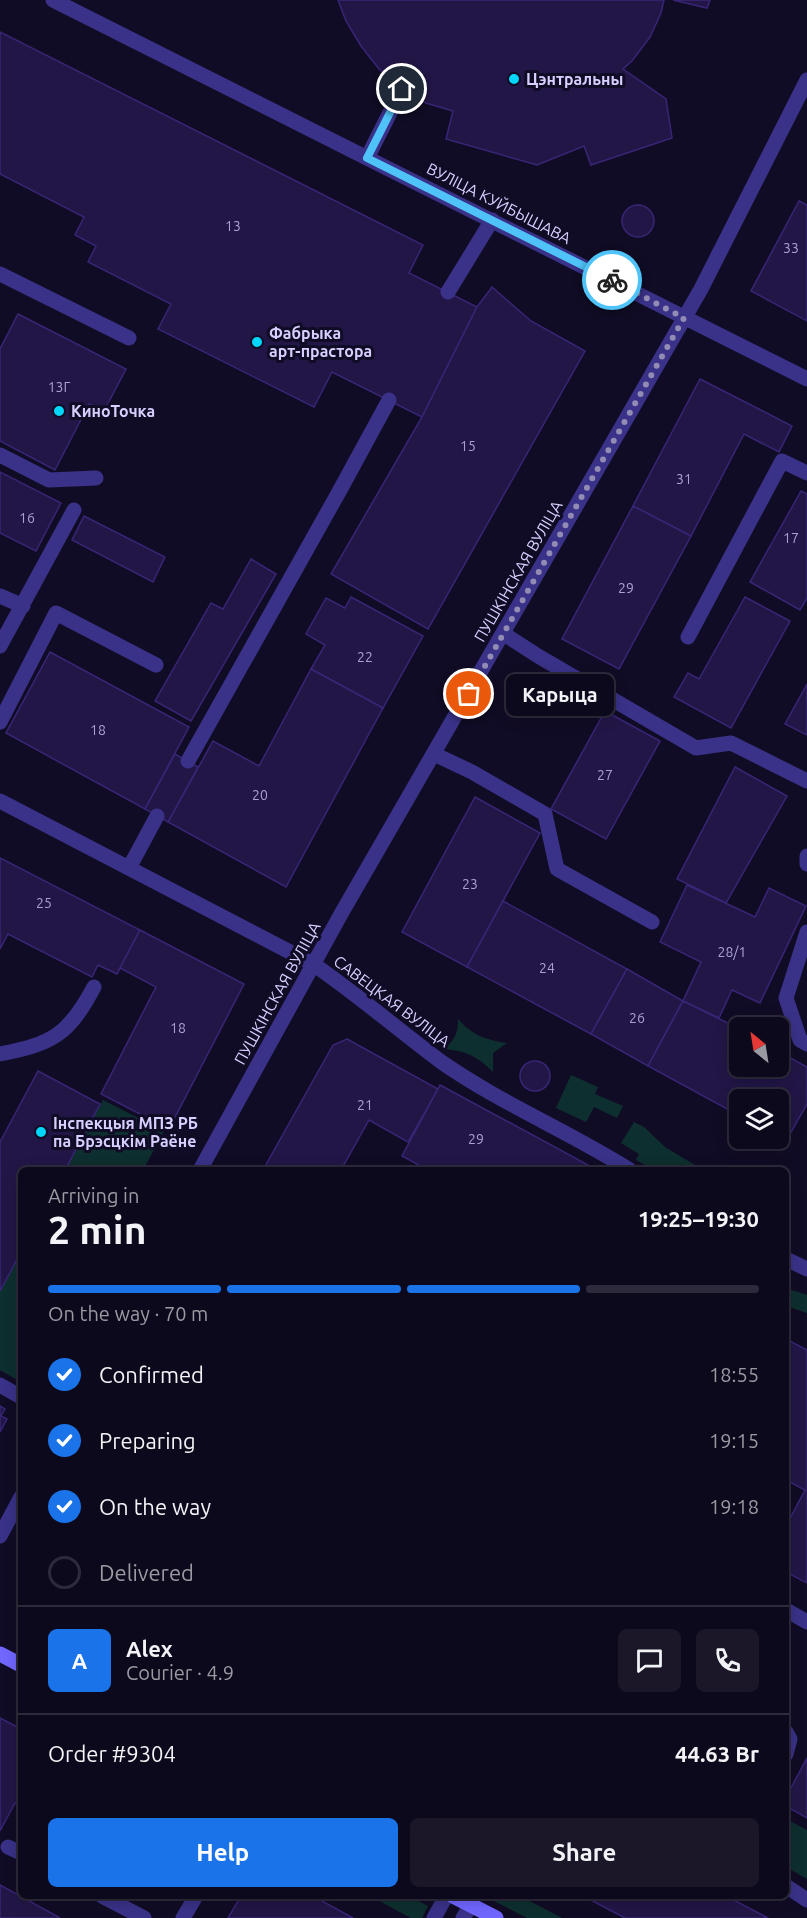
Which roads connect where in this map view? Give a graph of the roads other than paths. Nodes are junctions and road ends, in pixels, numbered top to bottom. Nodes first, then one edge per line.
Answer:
1 (53, 0) edge
2 (807, 80) edge
3 (402, 89) dead end
4 (367, 158) junction
5 (492, 220) junction
6 (0, 274) edge
7 (448, 292) dead end
8 (684, 318) junction
9 (129, 338) dead end
10 (807, 379) edge
11 (389, 400) dead end
12 (0, 455) edge
13 (807, 473) edge
14 (96, 478) dead end
15 (74, 510) dead end
16 (0, 596) edge
17 (23, 606) junction
18 (504, 634) junction
19 (688, 637) dead end
20 (0, 646) edge
21 (156, 665) dead end
22 (0, 722) edge
23 (434, 754) junction
24 (188, 761) dead end
25 (807, 781) edge
26 (0, 801) edge
27 (157, 816) dead end
28 (807, 856) edge
29 (807, 864) edge
30 (129, 868) junction
31 (652, 922) dead end
32 (807, 932) edge
33 (313, 963) junction
34 (94, 987) dead end
35 (807, 1044) edge
36 (0, 1054) edge
37 (202, 1167) edge
38 (625, 1167) edge
39 (789, 1260) edge
40 (807, 1269) edge
41 (0, 1385) edge
42 (18, 1395) edge
43 (16, 1518) edge
44 (0, 1536) edge
45 (789, 1612) edge
46 (807, 1622) edge
47 (0, 1654) edge
48 (18, 1663) edge
49 (789, 1888) edge
50 (108, 1899) edge
51 (194, 1899) edge
52 (444, 1899) edge
53 (456, 1899) edge
54 (807, 1900) edge
55 (467, 1911) edge
56 (144, 1918) edge
57 (183, 1918) edge
58 (434, 1918) edge
59 (496, 1918) edge

1 - 4 street, ВУЛІЦА КУЙБЫШАВА
2 - 8 street, ПУШКІНСКАЯ ВУЛІЦА
3 - 4 street
4 - 5 street, ВУЛІЦА КУЙБЫШАВА
5 - 7 street
5 - 8 street, ВУЛІЦА КУЙБЫШАВА
6 - 9 street
8 - 10 street, ВУЛІЦА КУЙБЫШАВА
8 - 18 street, ПУШКІНСКАЯ ВУЛІЦА
11 - 24 street
12 - 14 street
13 - 19 street
15 - 17 street
16 - 17 street
17 - 20 street
18 - 23 street, ПУШКІНСКАЯ ВУЛІЦА
18 - 25 street
21 - 22 street
23 - 31 street
23 - 33 street, ПУШКІНСКАЯ ВУЛІЦА
26 - 30 street, САВЕЦКАЯ ВУЛІЦА
27 - 30 street
28 - 29 street
30 - 33 street, САВЕЦКАЯ ВУЛІЦА
32 - 35 street
33 - 37 street, ПУШКІНСКАЯ ВУЛІЦА
33 - 38 street, САВЕЦКАЯ ВУЛІЦА
34 - 36 street
39 - 40 street
41 - 42 street
43 - 44 street
45 - 46 street
47 - 48 main road
49 - 54 street
50 - 56 street
51 - 57 street
52 - 58 street
53 - 55 main road
55 - 59 main road

